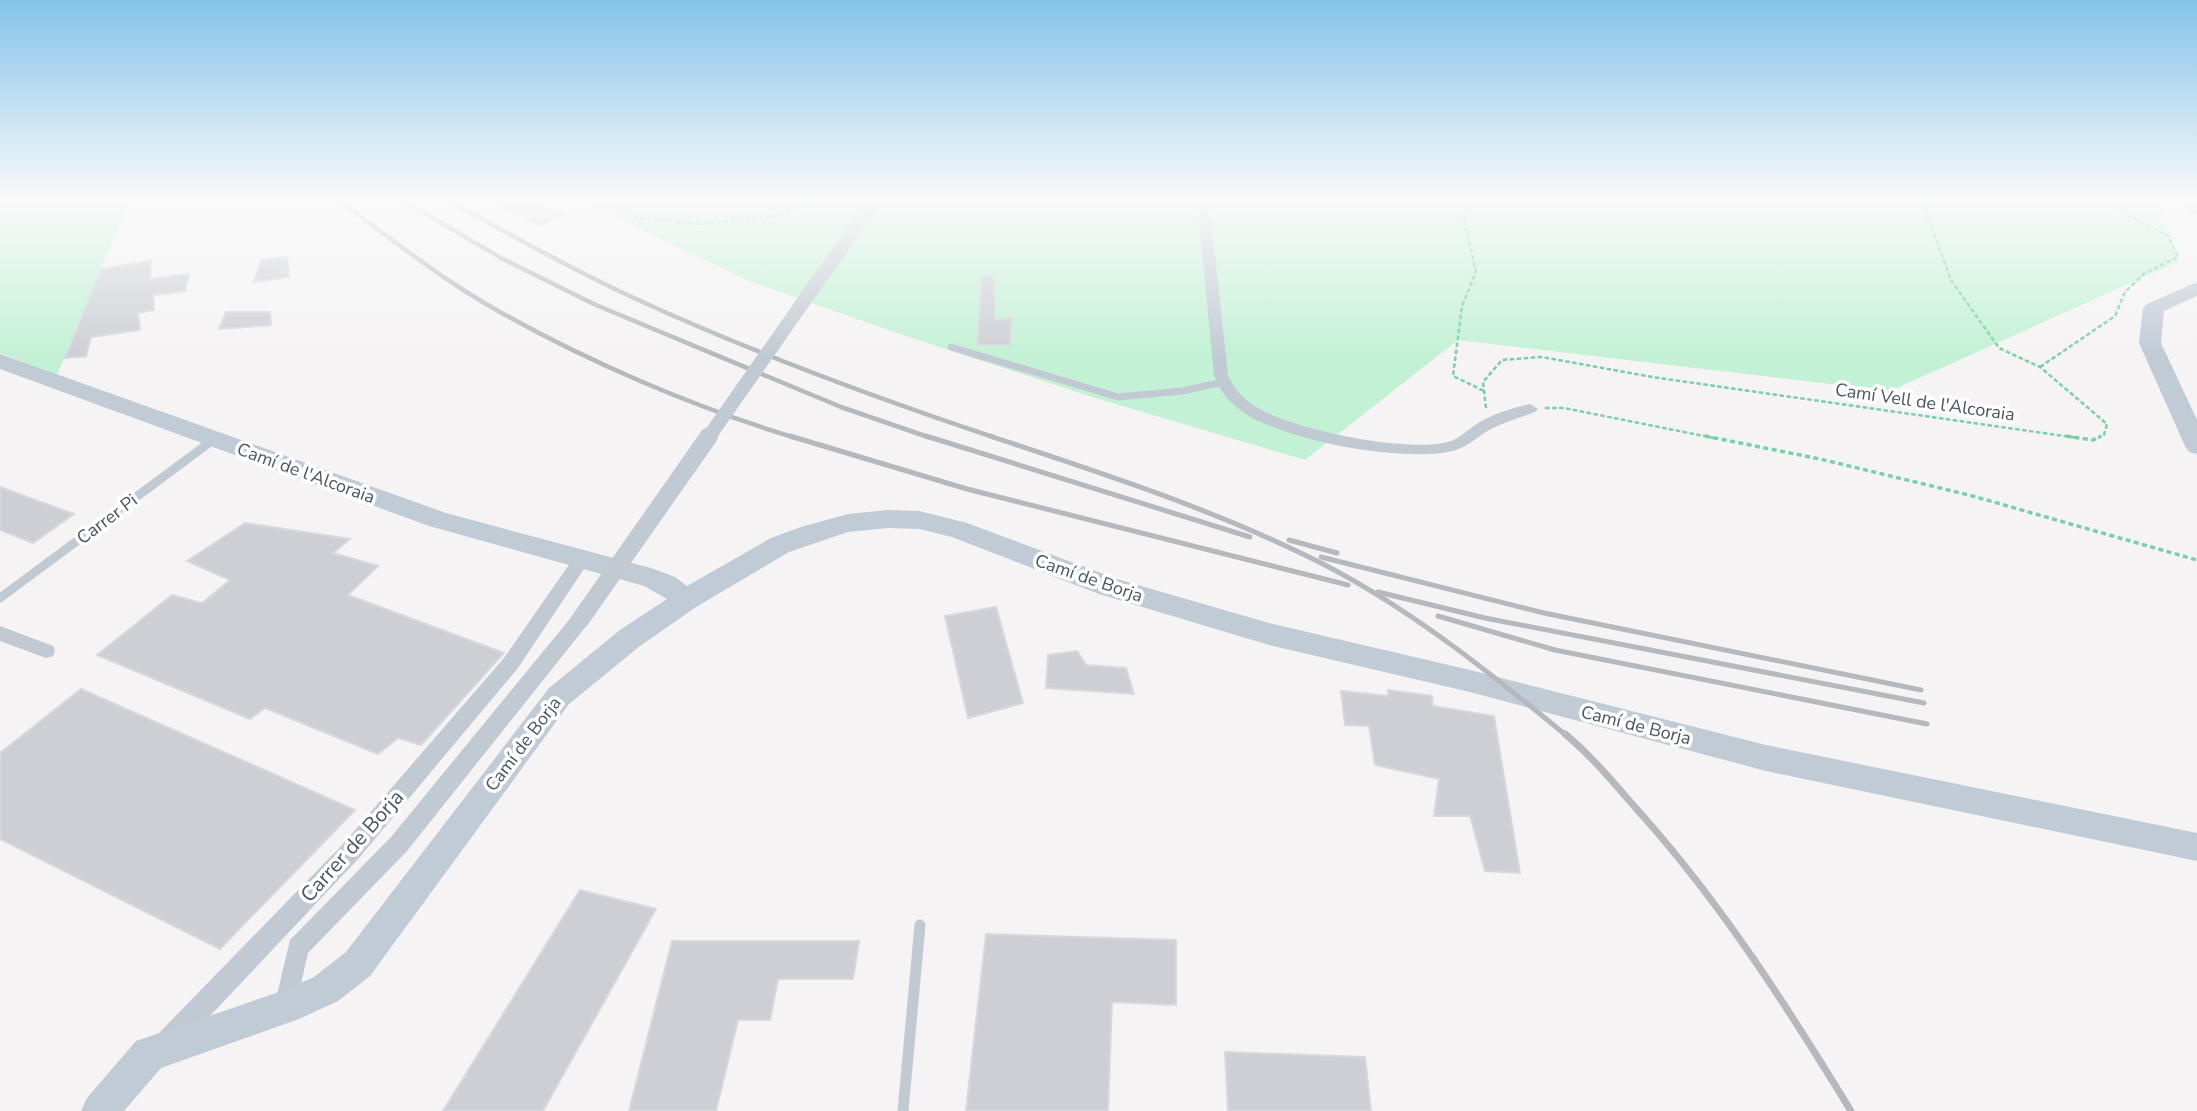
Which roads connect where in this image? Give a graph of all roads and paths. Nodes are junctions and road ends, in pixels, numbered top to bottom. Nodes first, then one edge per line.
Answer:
1 (838, 253) edge
2 (1209, 253) edge
3 (1472, 253) edge
4 (1941, 253) edge
5 (2176, 253) edge
6 (2197, 288) edge
7 (951, 348) dead end
8 (0, 361) edge
9 (2040, 367) junction
10 (1223, 382) junction
11 (1484, 391) junction
12 (1530, 409) joint
13 (1487, 424) junction
14 (213, 440) junction
15 (2197, 446) edge
16 (581, 560) junction
17 (2197, 560) edge
18 (0, 598) edge
19 (686, 600) junction
20 (0, 633) edge
21 (46, 651) dead end
22 (2197, 846) edge
23 (920, 925) dead end
24 (286, 1007) junction
25 (162, 1048) junction
26 (100, 1111) edge
27 (903, 1111) edge

1 - 24 street, bridge
2 - 10 street
3 - 11 path
4 - 9 path, Camí Vell de l'Alcoraia
5 - 9 path
6 - 15 street
7 - 10 lane
8 - 14 street, Camí de l'Alcoraia
9 - 11 path, Camí Vell de l'Alcoraia
10 - 13 street
11 - 13 path
12 - 13 street
12 - 17 path
14 - 16 street, Camí de l'Alcoraia
14 - 18 lane, Carrer Pi
16 - 19 street, Camí de l'Alcoraia
16 - 25 street, Carrer de Borja
19 - 22 street, Camí de Borja
19 - 24 street, Camí de Borja
20 - 21 street
23 - 27 lane
24 - 25 street, Camí de Borja
25 - 26 street, Carrer de Borja

